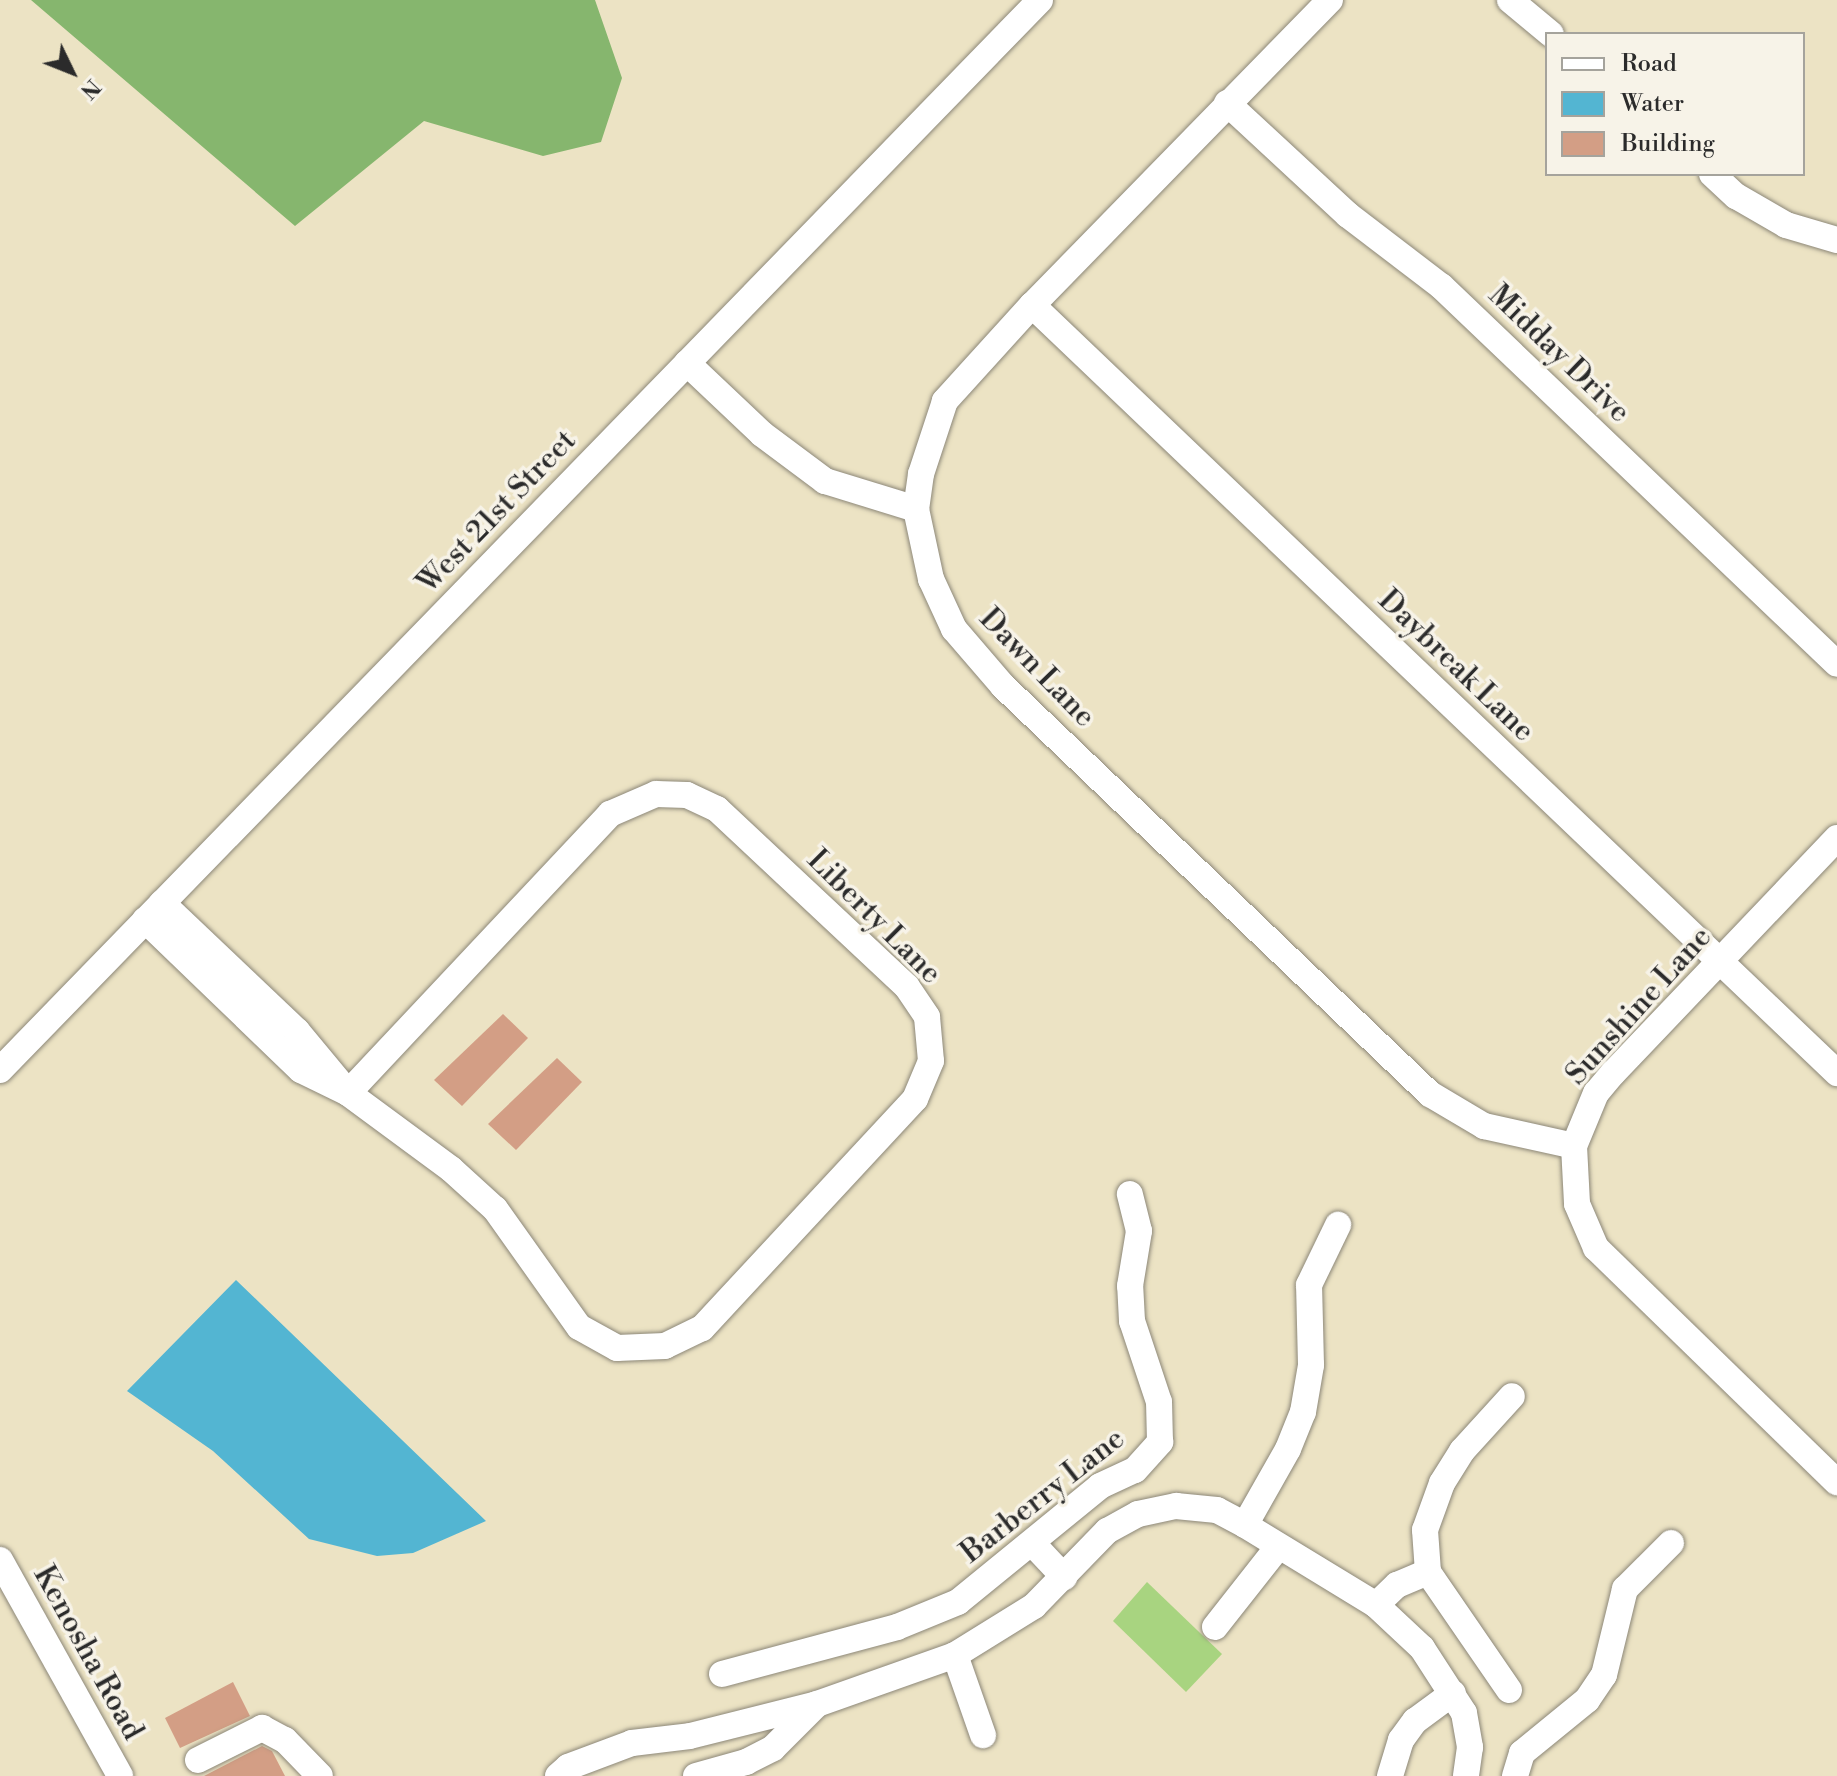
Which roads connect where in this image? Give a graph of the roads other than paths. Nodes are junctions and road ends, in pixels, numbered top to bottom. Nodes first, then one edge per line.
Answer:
1 (1040, 0) edge
2 (1330, 0) edge
3 (1510, 0) edge
4 (1549, 32) edge
5 (1227, 103) junction
6 (1714, 176) edge
7 (1837, 240) edge
8 (1032, 305) junction
9 (687, 363) junction
10 (916, 509) junction
11 (1837, 664) edge
12 (1837, 838) edge
13 (154, 911) junction
14 (1720, 961) junction
15 (0, 1070) edge
16 (1837, 1073) edge
17 (348, 1093) junction
18 (1574, 1146) junction
19 (1130, 1194) dead end
20 (1338, 1225) dead end
21 (1512, 1396) dead end
22 (1837, 1482) edge
23 (1245, 1525) junction
24 (1032, 1543) junction
25 (1671, 1543) dead end
26 (1278, 1547) junction
27 (0, 1560) edge
28 (1428, 1572) junction
29 (1064, 1577) junction
30 (1376, 1605) junction
31 (1215, 1627) dead end
32 (955, 1655) junction
33 (722, 1674) dead end
34 (1509, 1690) dead end
35 (1453, 1693) junction
36 (817, 1704) junction
37 (983, 1735) dead end
38 (198, 1760) dead end
39 (120, 1776) edge
40 (320, 1776) edge
41 (558, 1776) edge
42 (696, 1776) edge
43 (1390, 1776) edge
44 (1466, 1776) edge
45 (1515, 1776) edge

1 - 9 street, West 21st Street
2 - 5 street, Dawn Lane
3 - 4 street
5 - 8 street, Dawn Lane
5 - 11 street, Midday Drive
6 - 7 street
8 - 10 street, Dawn Lane
8 - 14 street, Daybreak Lane
9 - 10 street
9 - 13 street, West 21st Street
10 - 18 street, Dawn Lane
12 - 14 street, Sunshine Lane
13 - 15 street, West 21st Street
13 - 17 street, Liberty Lane
14 - 16 street, Daybreak Lane
14 - 18 street, Sunshine Lane
17 - 17 street, Liberty Lane
18 - 22 street, Sunshine Lane
19 - 24 street, Barberry Lane
20 - 23 street
21 - 28 street
23 - 26 street
23 - 29 street
24 - 29 street
24 - 33 street, Barberry Lane
25 - 45 street
26 - 30 street
26 - 31 street
27 - 39 street, Kenosha Road
28 - 30 street
28 - 34 street
29 - 32 street
30 - 35 street
32 - 36 street
32 - 37 street
35 - 43 street
35 - 44 street
36 - 41 street
36 - 42 street
38 - 40 street

